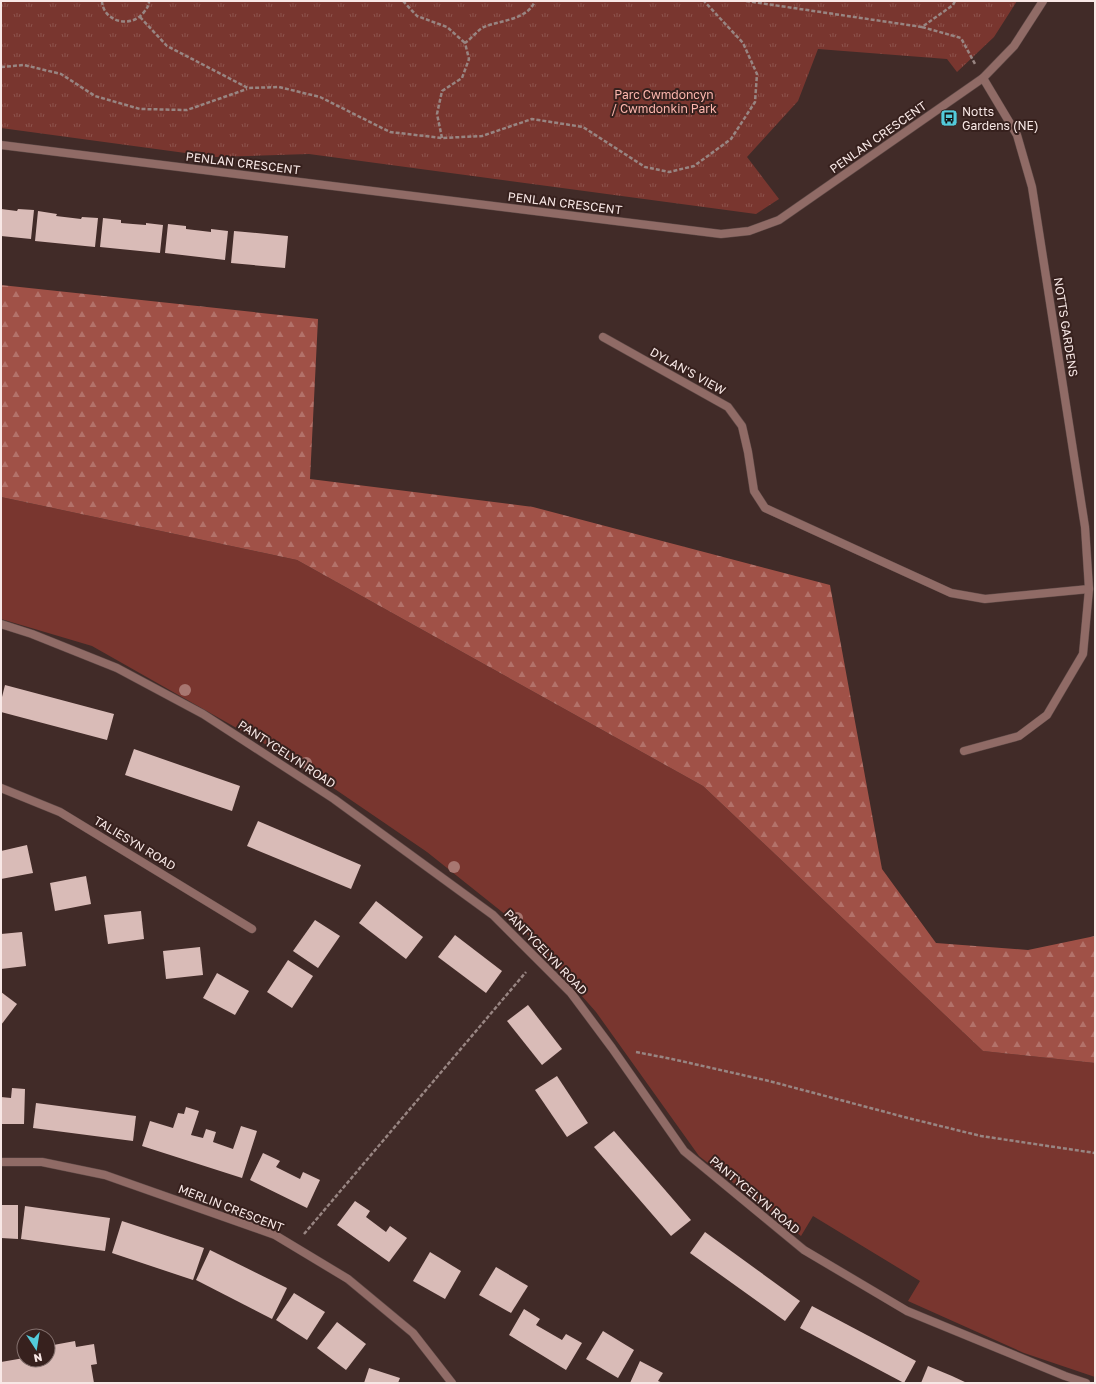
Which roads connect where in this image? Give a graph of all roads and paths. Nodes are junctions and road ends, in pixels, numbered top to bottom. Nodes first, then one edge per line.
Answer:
1 (102, 1) edge
2 (148, 1) edge
3 (403, 1) edge
4 (535, 1) edge
5 (704, 1) edge
6 (746, 1) edge
7 (955, 1) edge
8 (1043, 1) edge
9 (140, 17) junction
10 (922, 27) junction
11 (466, 43) junction
12 (1, 66) edge
13 (984, 78) junction
14 (248, 88) junction
15 (442, 138) junction
16 (1, 145) edge
17 (603, 337) dead end
18 (1089, 589) junction
19 (1, 624) edge
20 (964, 751) dead end
21 (1, 788) edge
22 (252, 929) dead end
23 (528, 971) dead end
24 (612, 1048) junction
25 (1095, 1153) edge
26 (1, 1162) edge
27 (304, 1234) dead end
28 (452, 1383) edge
29 (1086, 1383) edge

1 - 9 path
2 - 9 path
3 - 11 path
4 - 11 path
5 - 15 path
6 - 10 path
7 - 10 path
8 - 13 street, PENLAN CRESCENT
9 - 14 path
10 - 13 path
11 - 15 path
12 - 14 path
13 - 16 street, PENLAN CRESCENT
13 - 18 street, NOTTS GARDENS
14 - 15 path
17 - 18 street, DYLAN'S VIEW
18 - 20 street, NOTTS GARDENS
19 - 24 street, PANTYCELYN ROAD
21 - 22 street, TALIESYN ROAD
23 - 27 path
24 - 25 path
24 - 29 street, PANTYCELYN ROAD
26 - 28 street, MERLIN CRESCENT

